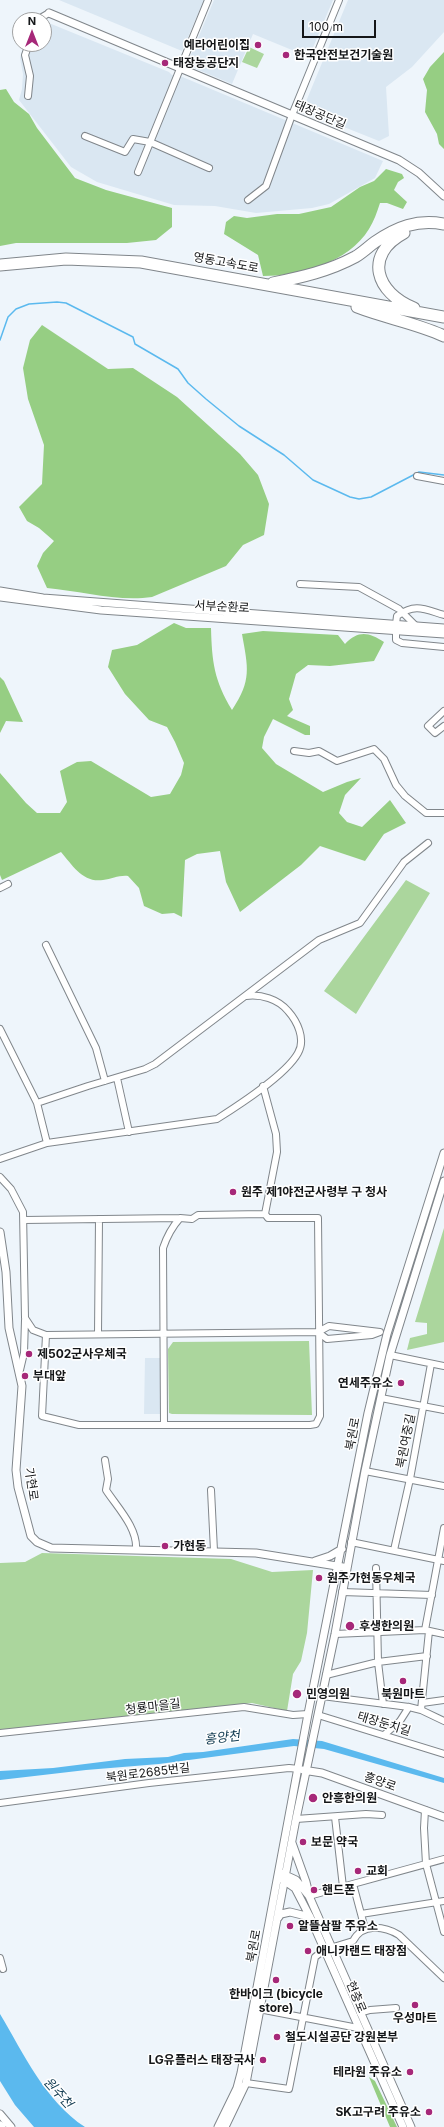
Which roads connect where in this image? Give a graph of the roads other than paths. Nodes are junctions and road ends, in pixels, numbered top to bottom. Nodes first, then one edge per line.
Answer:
1 (208, 0) edge
2 (339, 0) edge
3 (52, 14) edge
4 (26, 52) edge
5 (180, 68) junction
6 (28, 96) dead end
7 (292, 115) junction
8 (85, 136) dead end
9 (150, 142) junction
10 (209, 168) dead end
11 (138, 172) dead end
12 (444, 196) edge
13 (248, 200) dead end
14 (444, 224) edge
15 (444, 229) edge
16 (0, 265) edge
17 (0, 271) edge
18 (267, 284) junction
19 (356, 307) junction
20 (442, 319) edge
21 (444, 336) edge
22 (417, 476) dead end
23 (444, 481) edge
24 (300, 584) dead end
25 (0, 591) edge
26 (0, 597) edge
27 (410, 609) junction
28 (403, 612) junction
29 (444, 615) edge
30 (410, 619) junction
31 (416, 626) junction
32 (396, 627) junction
33 (444, 628) edge
34 (444, 634) edge
35 (444, 648) edge
36 (444, 711) edge
37 (444, 726) edge
38 (294, 751) dead end
39 (444, 813) edge
40 (428, 843) dead end
41 (8, 884) dead end
42 (0, 888) edge
43 (46, 945) dead end
44 (246, 996) junction
45 (0, 1029) edge
46 (117, 1078) junction
47 (105, 1081) junction
48 (263, 1086) junction
49 (37, 1103) junction
50 (130, 1132) junction
51 (47, 1143) junction
52 (444, 1153) edge
53 (0, 1159) edge
54 (0, 1177) edge
55 (444, 1181) edge
56 (265, 1214) junction
57 (180, 1218) junction
58 (100, 1219) junction
59 (24, 1220) junction
60 (0, 1232) edge
61 (25, 1318) junction
62 (318, 1332) junction
63 (384, 1333) junction
64 (98, 1334) junction
65 (164, 1334) junction
66 (396, 1334) junction
67 (46, 1335) junction
68 (390, 1355) junction
69 (431, 1364) junction
70 (444, 1366) edge
71 (20, 1370) junction
72 (381, 1398) junction
73 (424, 1406) junction
74 (444, 1410) edge
75 (164, 1425) junction
76 (105, 1460) dead end
77 (357, 1469) junction
78 (365, 1471) junction
79 (410, 1479) junction
80 (444, 1486) edge
81 (211, 1490) dead end
82 (444, 1528) edge
83 (351, 1542) junction
84 (342, 1548) junction
85 (136, 1550) junction
86 (394, 1550) junction
87 (214, 1552) junction
88 (441, 1561) edge
89 (311, 1562) junction
90 (338, 1566) junction
91 (347, 1567) junction
92 (376, 1568) dead end
93 (342, 1592) junction
94 (376, 1593) junction
95 (432, 1595) junction
96 (427, 1631) junction
97 (377, 1632) junction
98 (335, 1634) junction
99 (444, 1634) edge
100 (427, 1656) junction
101 (378, 1662) junction
102 (326, 1675) junction
103 (322, 1696) junction
104 (444, 1700) edge
105 (422, 1703) junction
106 (383, 1704) junction
107 (409, 1707) junction
108 (422, 1710) junction
109 (308, 1714) junction
110 (318, 1715) junction
111 (444, 1721) edge
112 (0, 1734) edge
113 (384, 1735) junction
114 (444, 1754) edge
115 (299, 1767) junction
116 (307, 1769) junction
117 (0, 1803) edge
118 (425, 1810) junction
119 (382, 1815) dead end
120 (335, 1817) junction
121 (444, 1817) edge
122 (296, 1819) junction
123 (292, 1842) junction
124 (444, 1859) edge
125 (426, 1864) junction
126 (282, 1876) junction
127 (353, 1884) junction
128 (343, 1887) junction
129 (309, 1896) junction
130 (444, 1901) edge
131 (436, 1903) junction
132 (361, 1914) junction
133 (310, 1917) junction
134 (277, 1920) junction
135 (364, 1928) junction
136 (444, 1932) edge
137 (327, 1949) junction
138 (0, 1958) edge
139 (3, 1969) dead end
140 (444, 1978) edge
141 (396, 2008) dead end
142 (259, 2009) junction
143 (360, 2013) junction
144 (303, 2017) junction
145 (353, 2017) junction
146 (358, 2028) junction
147 (246, 2082) junction
148 (0, 2114) edge
149 (11, 2127) edge
150 (218, 2127) edge
151 (225, 2127) edge
152 (403, 2127) edge
153 (411, 2127) edge

1 - 5 street
2 - 7 street
3 - 5 street, 태장공단길
4 - 6 street
5 - 7 street, 태장공단길
5 - 9 street
7 - 12 street, 태장공단길
7 - 13 street
8 - 9 street
9 - 10 street
9 - 11 street
14 - 18 highway
15 - 20 highway
16 - 18 highway, 영동고속도로
17 - 19 highway, 영동고속도로
18 - 20 highway, 영동고속도로
19 - 20 highway, 영동고속도로
19 - 21 highway
22 - 23 street
24 - 28 street
25 - 32 street, 서부순환로
26 - 32 street, 서부순환로
27 - 28 street
27 - 29 street
27 - 30 street
28 - 30 street
28 - 32 street
30 - 31 street
31 - 32 street, 서부순환로
31 - 33 street, 서부순환로
32 - 34 street, 서부순환로
32 - 35 street
36 - 37 street
38 - 39 street
40 - 44 street
41 - 42 street
43 - 47 street
44 - 46 street
44 - 48 street
45 - 49 street
46 - 47 street
46 - 50 street
47 - 49 street
48 - 50 street
48 - 56 street
49 - 51 street
50 - 51 street
51 - 53 street
52 - 63 street, 북원로
54 - 59 street
55 - 66 street, 북원로
56 - 57 street
56 - 62 street
57 - 58 street
57 - 65 street
58 - 59 street
58 - 64 street
59 - 61 street
60 - 71 street, 가현로
61 - 67 street
61 - 71 street
62 - 63 street
62 - 63 street
62 - 65 street
62 - 75 street
63 - 66 street
63 - 77 street, 북원로
64 - 65 street
64 - 67 street
65 - 75 street
66 - 68 street, 북원로
67 - 75 street
68 - 69 street
68 - 72 street, 북원로
69 - 70 street
69 - 73 street, 북원여중길
71 - 85 street, 가현로
72 - 73 street
72 - 78 street, 북원로
73 - 74 street
73 - 79 street, 북원여중길
76 - 85 street
77 - 78 street, 북원여중길
77 - 84 street, 북원로
78 - 79 street, 북원여중길
78 - 83 street, 북원로
79 - 80 street, 북원여중길
79 - 86 street, 북원여중길
81 - 87 street
82 - 88 street
83 - 86 street
83 - 91 street, 북원로
84 - 89 street
84 - 90 street, 북원로
85 - 87 street, 가현로
86 - 88 street
87 - 89 street, 가현로
88 - 95 street
89 - 90 street, 가현로
90 - 91 street, 가현로
90 - 109 street, 북원로
91 - 93 street, 북원로
92 - 94 street
93 - 94 street
93 - 98 street, 북원로
94 - 95 street
94 - 97 street
95 - 96 street
96 - 97 street
96 - 99 street
96 - 100 street
97 - 98 street
97 - 101 street
98 - 102 street, 북원로
100 - 101 street
100 - 105 street
101 - 102 street
101 - 106 street
102 - 103 street, 북원로
103 - 106 street
103 - 110 street, 북원로
104 - 105 street
105 - 108 street
106 - 107 street
107 - 108 street
107 - 113 street
108 - 111 street
109 - 112 street, 청룡마을길
109 - 115 street, 북원로
110 - 113 street, 태장둔치길
110 - 116 street, 북원로
113 - 114 street, 태장둔치길
115 - 116 street, 흥양로
115 - 117 street, 북원로2685번길
115 - 126 street, 북원로
116 - 118 street, 흥양로
116 - 122 street, 북원로
118 - 121 street, 흥양로
118 - 125 street
119 - 120 street
120 - 122 street
120 - 128 street
122 - 123 street, 북원로
123 - 126 street, 북원로
123 - 129 street
124 - 125 street
125 - 127 street
125 - 131 street
126 - 129 street, 현충로
126 - 133 street, 현충로
126 - 134 street, 북원로
126 - 150 street, 북원로
127 - 128 street
127 - 132 street
128 - 129 street
129 - 137 street, 현충로
130 - 131 street
131 - 132 street
131 - 136 street
132 - 135 street
133 - 134 street
133 - 137 street, 현충로
134 - 142 street, 북원로
135 - 137 street
135 - 140 street
137 - 143 street, 현충로
137 - 144 street
137 - 145 street, 현충로
138 - 139 street
141 - 143 street, 현충로
142 - 144 street
142 - 147 street, 북원로
143 - 145 street
143 - 153 street, 현충로
144 - 146 street
144 - 147 street
145 - 146 street, 현충로
146 - 152 street, 현충로
147 - 151 street, 북원로
148 - 149 street

